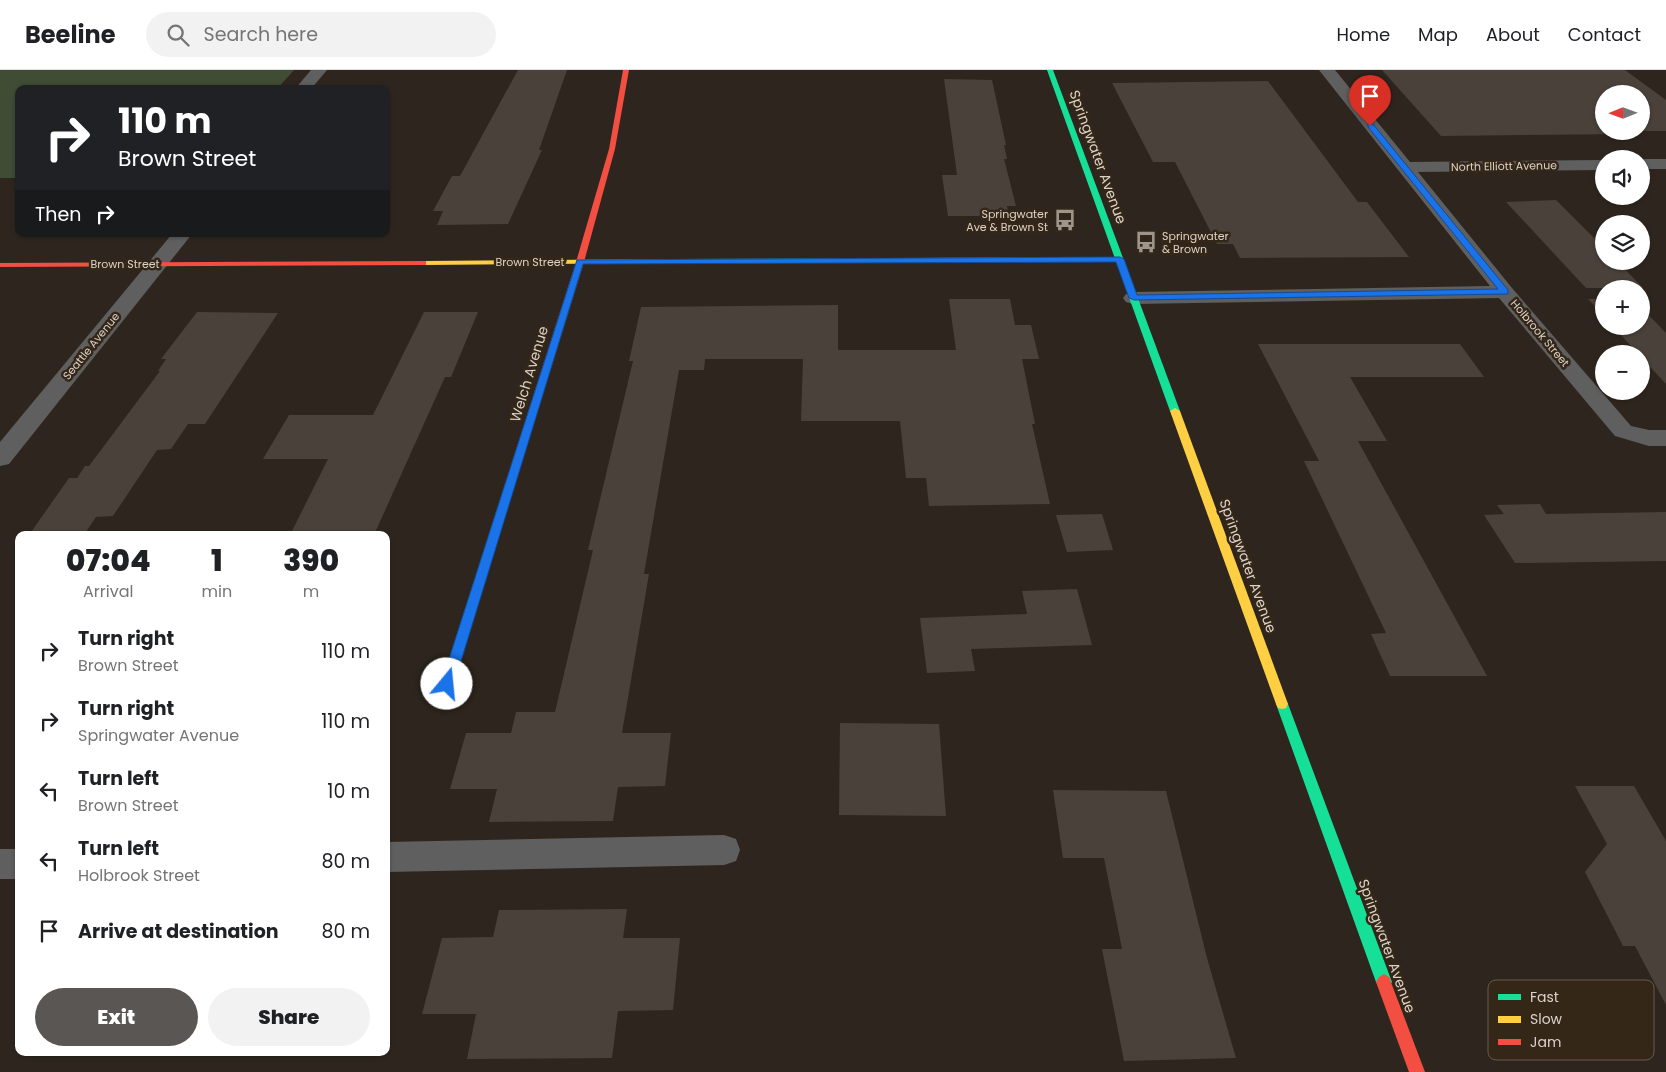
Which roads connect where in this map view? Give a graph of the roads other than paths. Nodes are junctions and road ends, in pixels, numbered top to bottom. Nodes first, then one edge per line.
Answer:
1 (319, 70) edge
2 (626, 70) edge
3 (1050, 70) edge
4 (1327, 70) edge
5 (307, 85) edge
6 (1650, 164) edge
7 (1666, 164) edge
8 (1595, 165) edge
9 (1404, 167) junction
10 (180, 237) edge
11 (1120, 259) junction
12 (580, 262) junction
13 (157, 264) junction
14 (0, 265) edge
15 (1505, 292) junction
16 (1134, 298) junction
17 (1666, 438) edge
18 (0, 458) edge
19 (447, 684) dead end
20 (724, 850) dead end
21 (390, 857) edge
22 (0, 864) edge
23 (15, 864) edge
24 (1417, 1072) edge

1 - 5 street
2 - 12 street, Welch Avenue
3 - 11 street, Springwater Avenue
4 - 9 street, Holbrook Street
6 - 7 street
8 - 9 street, North Elliott Avenue
9 - 15 street, Holbrook Street
10 - 13 street, Seattle Avenue
11 - 12 street, Brown Street
11 - 16 street, Springwater Avenue
12 - 13 street, Brown Street
12 - 19 street, Welch Avenue
13 - 14 street, Brown Street
13 - 18 street, Seattle Avenue
15 - 16 street
15 - 17 street, Holbrook Street
16 - 24 street, Springwater Avenue
20 - 21 lane
22 - 23 lane

